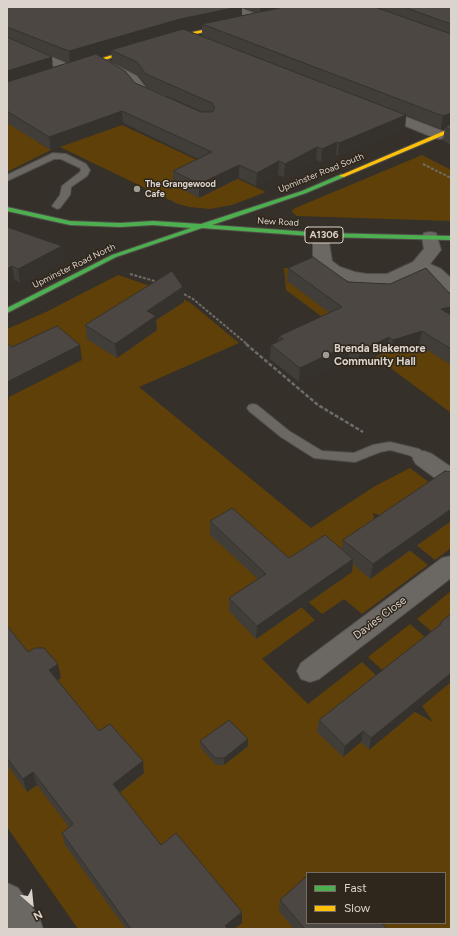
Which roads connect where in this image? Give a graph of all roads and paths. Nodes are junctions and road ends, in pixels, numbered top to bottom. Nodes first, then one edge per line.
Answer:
1 (227, 7) edge
2 (263, 18) joint
3 (185, 35) junction
4 (7, 42) edge
5 (207, 44) edge
6 (98, 60) junction
7 (68, 69) junction
8 (54, 74) edge
9 (175, 106) edge
10 (367, 106) edge
11 (446, 132) edge
12 (7, 178) edge
13 (53, 207) joint
14 (7, 208) edge
15 (128, 215) dead end
16 (153, 223) junction
17 (196, 227) junction
18 (324, 235) junction
19 (430, 237) junction
20 (451, 238) edge
21 (419, 266) junction
22 (124, 272) dead end
23 (163, 284) edge
24 (451, 287) edge
25 (176, 289) edge
26 (7, 311) edge
27 (253, 408) dead end
28 (390, 446) junction
29 (424, 459) joint
30 (451, 478) edge
31 (451, 565) edge
32 (310, 671) dead end
33 (7, 898) edge
34 (27, 929) edge

1 - 2 street
2 - 3 street
3 - 5 street
3 - 6 street
4 - 7 street
6 - 7 street
6 - 9 street
7 - 8 street
10 - 11 street
11 - 17 street, Upminster Road South
12 - 13 lane
13 - 14 street, New Road / A1306
14 - 16 street, New Road / A1306
15 - 16 street, New Road / A1306
16 - 17 street, New Road / A1306
17 - 18 street, New Road / A1306
17 - 26 street, Upminster Road North
18 - 19 street, New Road / A1306
18 - 21 street
19 - 20 street, New Road / A1306
19 - 21 street
21 - 24 street
22 - 23 path
25 - 28 path
27 - 28 lane
28 - 29 lane
29 - 30 street
31 - 32 street, Davies Close
33 - 34 street

